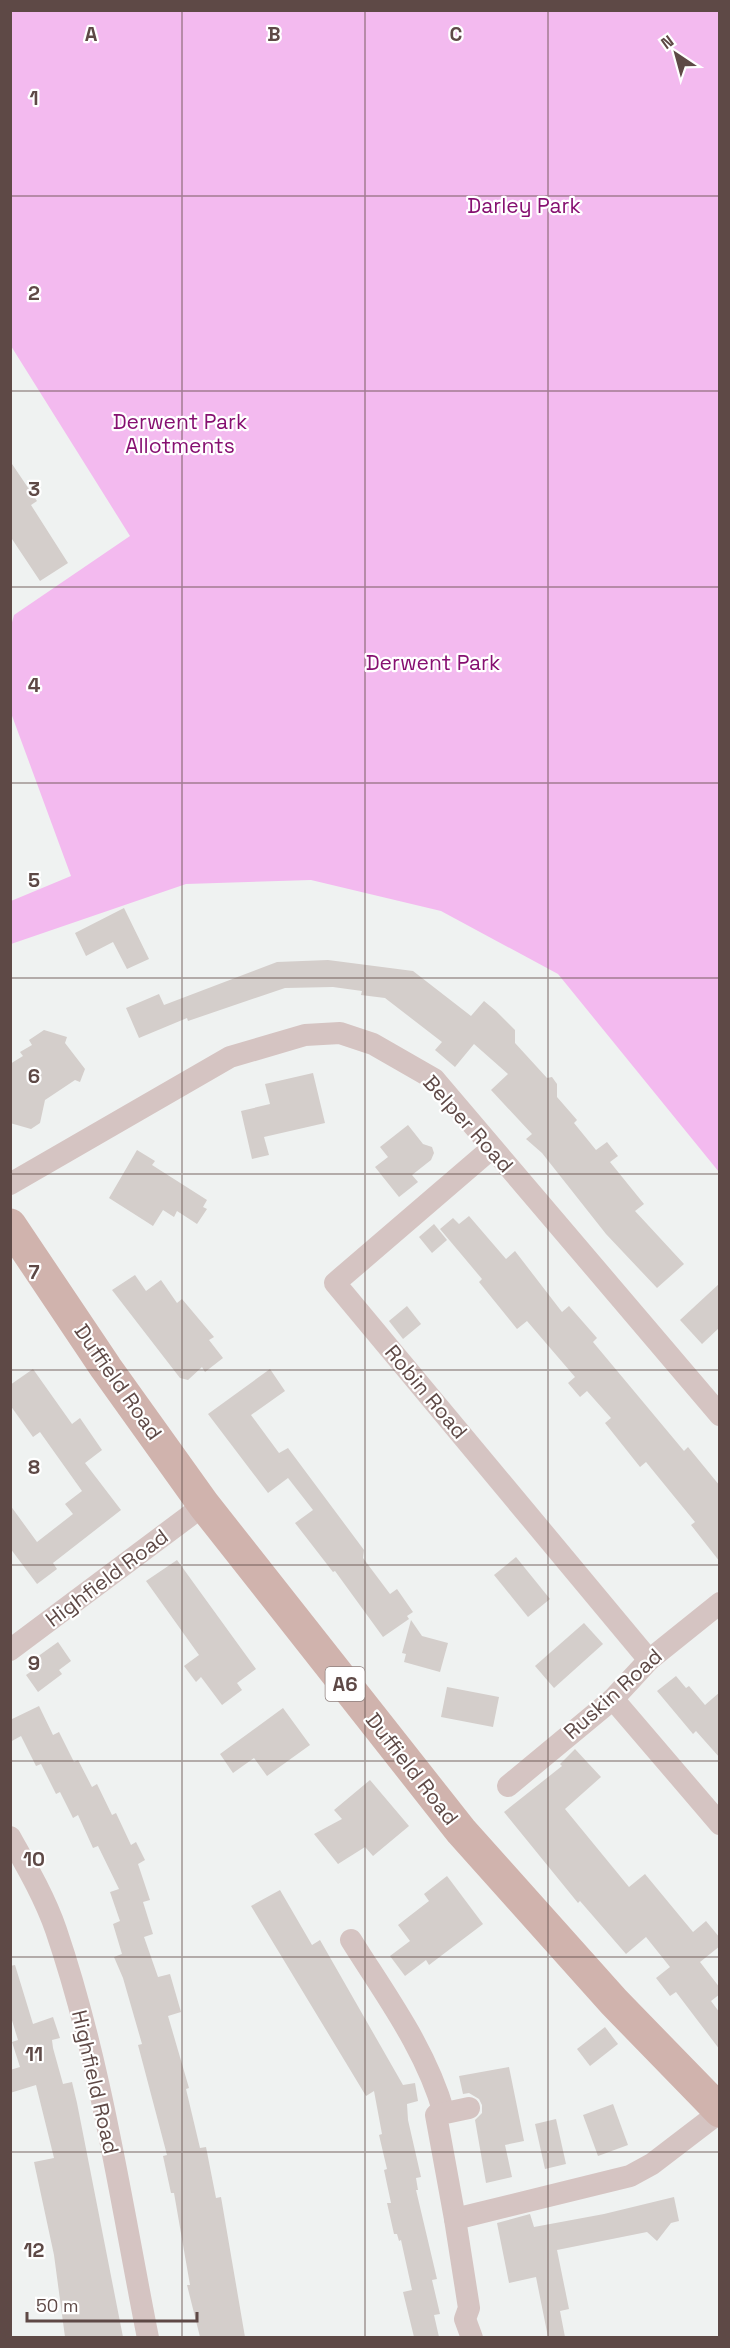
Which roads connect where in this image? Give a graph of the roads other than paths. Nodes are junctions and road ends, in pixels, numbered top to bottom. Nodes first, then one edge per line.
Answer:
1 (491, 1149) junction
2 (10, 1184) edge
3 (10, 1224) edge
4 (717, 1404) edge
5 (204, 1505) junction
6 (720, 1603) edge
7 (13, 1644) edge
8 (649, 1660) junction
9 (613, 1699) junction
10 (507, 1786) dead end
11 (720, 1824) edge
12 (10, 1837) edge
13 (351, 1940) dead end
14 (469, 2108) dead end
15 (720, 2112) edge
16 (444, 2113) junction
17 (454, 2218) junction
18 (148, 2337) edge
19 (472, 2337) edge

1 - 2 street, Belper Road
1 - 4 street, Belper Road
1 - 8 street, Robin Road
3 - 5 main road, Duffield Road / A6
5 - 7 street, Highfield Road
5 - 15 main road, Duffield Road / A6
6 - 8 street, Ruskin Road
8 - 9 street, Ruskin Road
9 - 10 street, Ruskin Road
9 - 11 street
12 - 18 street, Highfield Road
13 - 16 street
14 - 16 street
15 - 17 street
16 - 17 street
17 - 19 street

